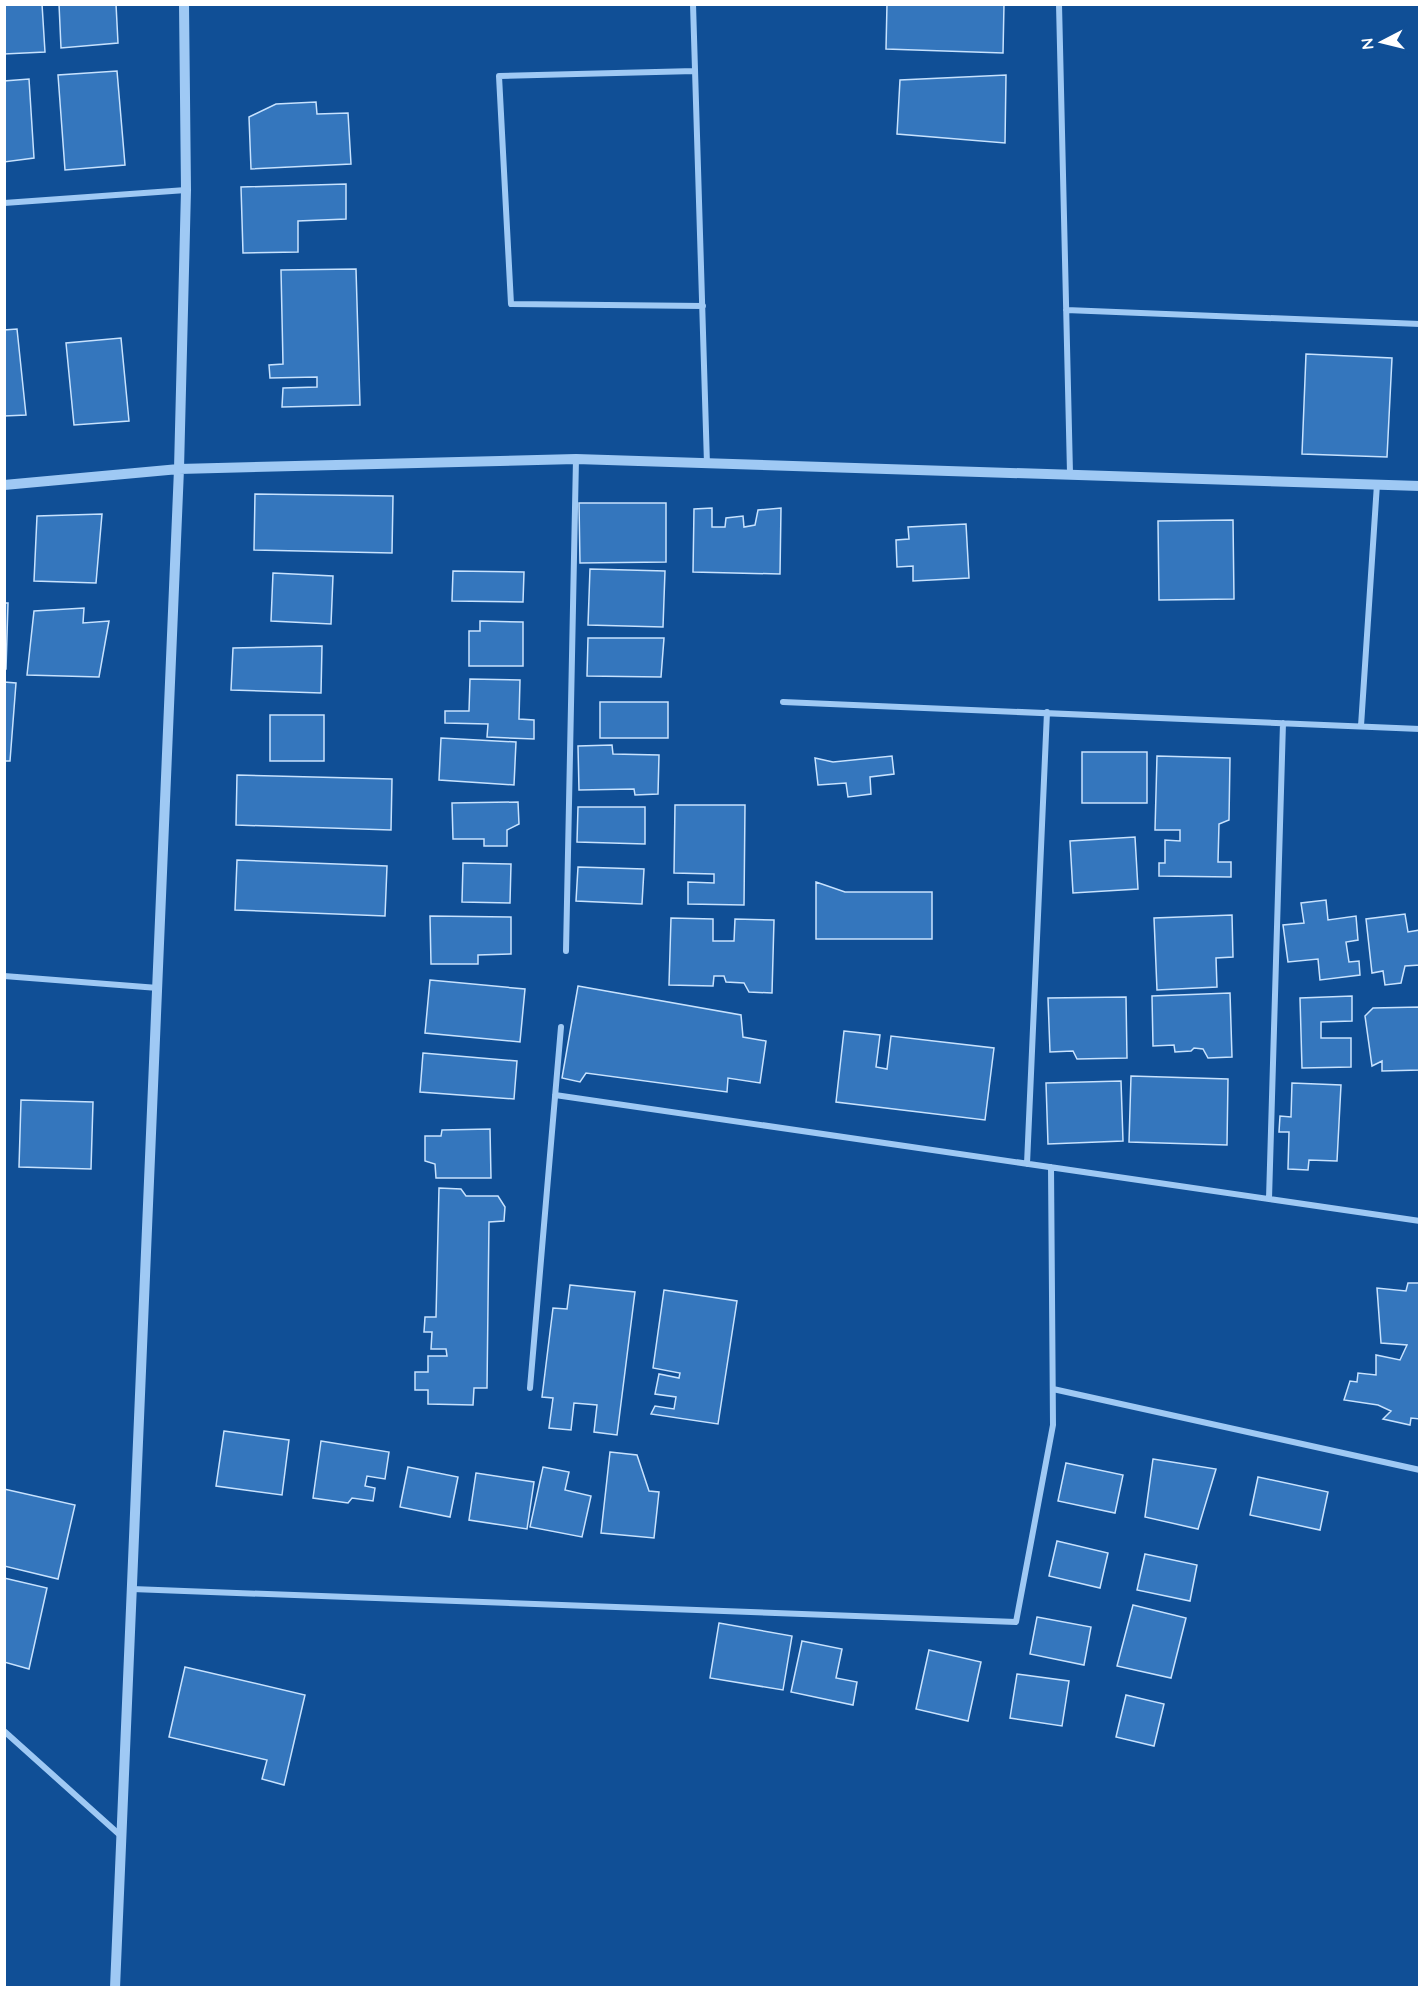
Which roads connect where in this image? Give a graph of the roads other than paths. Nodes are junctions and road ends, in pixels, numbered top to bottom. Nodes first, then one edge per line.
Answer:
1 (184, 4) edge
2 (693, 4) edge
3 (1059, 4) edge
4 (696, 71) junction
5 (186, 190) junction
6 (4, 203) edge
7 (703, 306) junction
8 (1066, 310) junction
9 (1419, 324) edge
10 (576, 459) junction
11 (707, 464) junction
12 (179, 469) junction
13 (1070, 474) junction
14 (1377, 484) junction
15 (4, 485) edge
16 (1419, 486) edge
17 (783, 702) dead end
18 (1047, 712) junction
19 (1283, 723) junction
20 (1361, 726) junction
21 (1419, 729) edge
22 (566, 951) dead end
23 (4, 976) edge
24 (158, 988) junction
25 (561, 1027) dead end
26 (555, 1095) junction
27 (1027, 1164) junction
28 (1051, 1167) junction
29 (1269, 1199) junction
30 (1419, 1221) edge
31 (530, 1388) dead end
32 (1053, 1389) junction
33 (1419, 1470) edge
34 (132, 1589) junction
35 (4, 1731) edge
36 (122, 1836) junction
37 (115, 1988) edge

1 - 5 street
2 - 4 street
3 - 8 street
4 - 7 street
4 - 7 street
5 - 6 street
5 - 12 street
7 - 11 street
8 - 9 street
8 - 13 street
10 - 11 street
10 - 12 street
10 - 22 street
11 - 13 street
12 - 15 street
12 - 24 street
13 - 14 street
14 - 16 street
14 - 20 street
17 - 18 street
18 - 19 street
18 - 27 street
19 - 20 street
19 - 29 street
20 - 21 street
23 - 24 street
24 - 34 street
25 - 26 street
26 - 27 street
26 - 31 street
27 - 28 street
28 - 29 street
28 - 32 street
29 - 30 street
32 - 33 street
32 - 34 street
34 - 36 street
35 - 36 street
36 - 37 street

